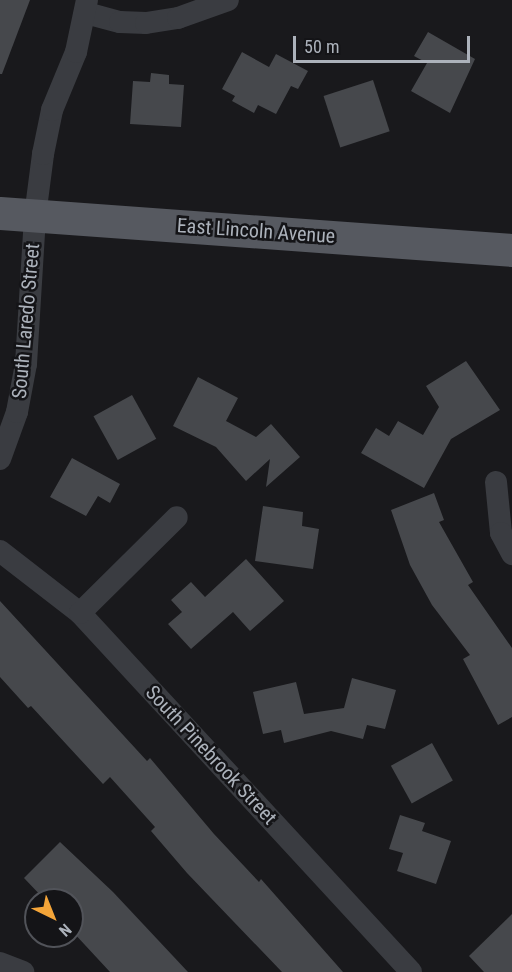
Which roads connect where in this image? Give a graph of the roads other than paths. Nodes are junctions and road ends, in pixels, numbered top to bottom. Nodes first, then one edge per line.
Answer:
1 (228, 0) edge
2 (87, 7) edge
3 (0, 213) edge
4 (35, 216) junction
5 (512, 250) edge
6 (0, 459) edge
7 (496, 482) dead end
8 (177, 517) dead end
9 (0, 551) edge
10 (512, 554) edge
11 (80, 613) junction
12 (0, 963) edge
13 (23, 972) edge
14 (411, 972) edge

1 - 2 street
2 - 4 street, South Laredo Street
3 - 4 main road, East Lincoln Avenue
4 - 5 main road, East Lincoln Avenue
4 - 6 street, South Laredo Street
7 - 10 street
8 - 11 street
9 - 11 street, South Pinebrook Street
11 - 14 street, South Pinebrook Street
12 - 13 street

